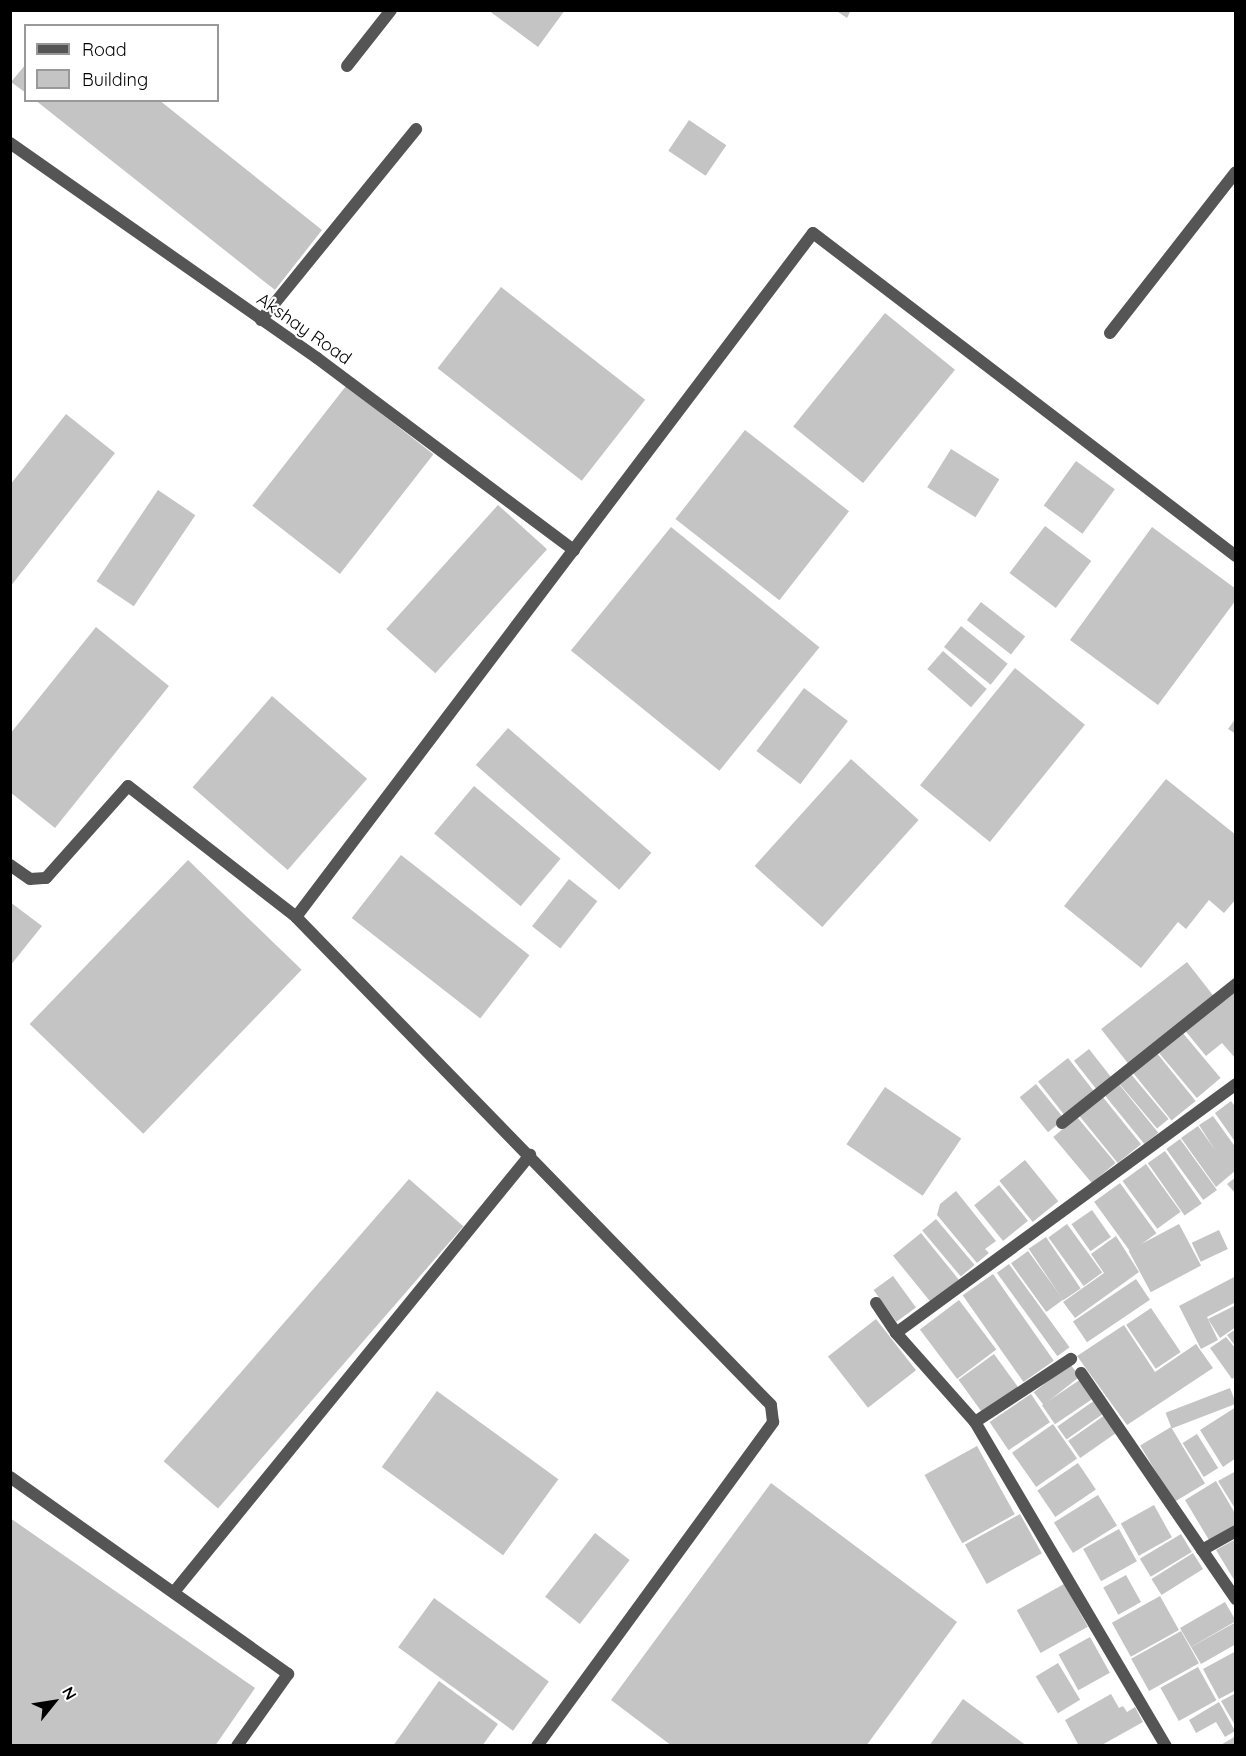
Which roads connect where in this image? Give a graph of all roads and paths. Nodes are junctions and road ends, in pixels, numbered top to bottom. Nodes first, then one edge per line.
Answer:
1 (391, 10) edge
2 (347, 66) dead end
3 (416, 129) dead end
4 (10, 143) edge
5 (1236, 172) edge
6 (261, 320) junction
7 (1110, 333) dead end
8 (574, 550) junction
9 (1236, 556) edge
10 (10, 865) edge
11 (296, 917) junction
12 (1236, 984) edge
13 (1236, 1084) edge
14 (1062, 1123) dead end
15 (530, 1155) junction
16 (876, 1303) dead end
17 (896, 1334) junction
18 (1071, 1359) dead end
19 (1082, 1373) dead end
20 (975, 1422) junction
21 (10, 1477) edge
22 (1236, 1531) edge
23 (1202, 1550) junction
24 (174, 1592) junction
25 (1236, 1599) edge
26 (237, 1746) edge
27 (537, 1746) edge
28 (1166, 1746) edge

1 - 2 street
3 - 6 street
4 - 6 street, Akshay Road
5 - 7 street
6 - 8 street, Akshay Road
8 - 9 street
8 - 11 street
10 - 11 street
11 - 15 street
12 - 14 street
13 - 17 street
15 - 24 street
15 - 27 street
16 - 17 street
17 - 20 street
18 - 20 street
19 - 23 street
20 - 28 street
21 - 24 street
22 - 23 street
23 - 25 street
24 - 26 street

